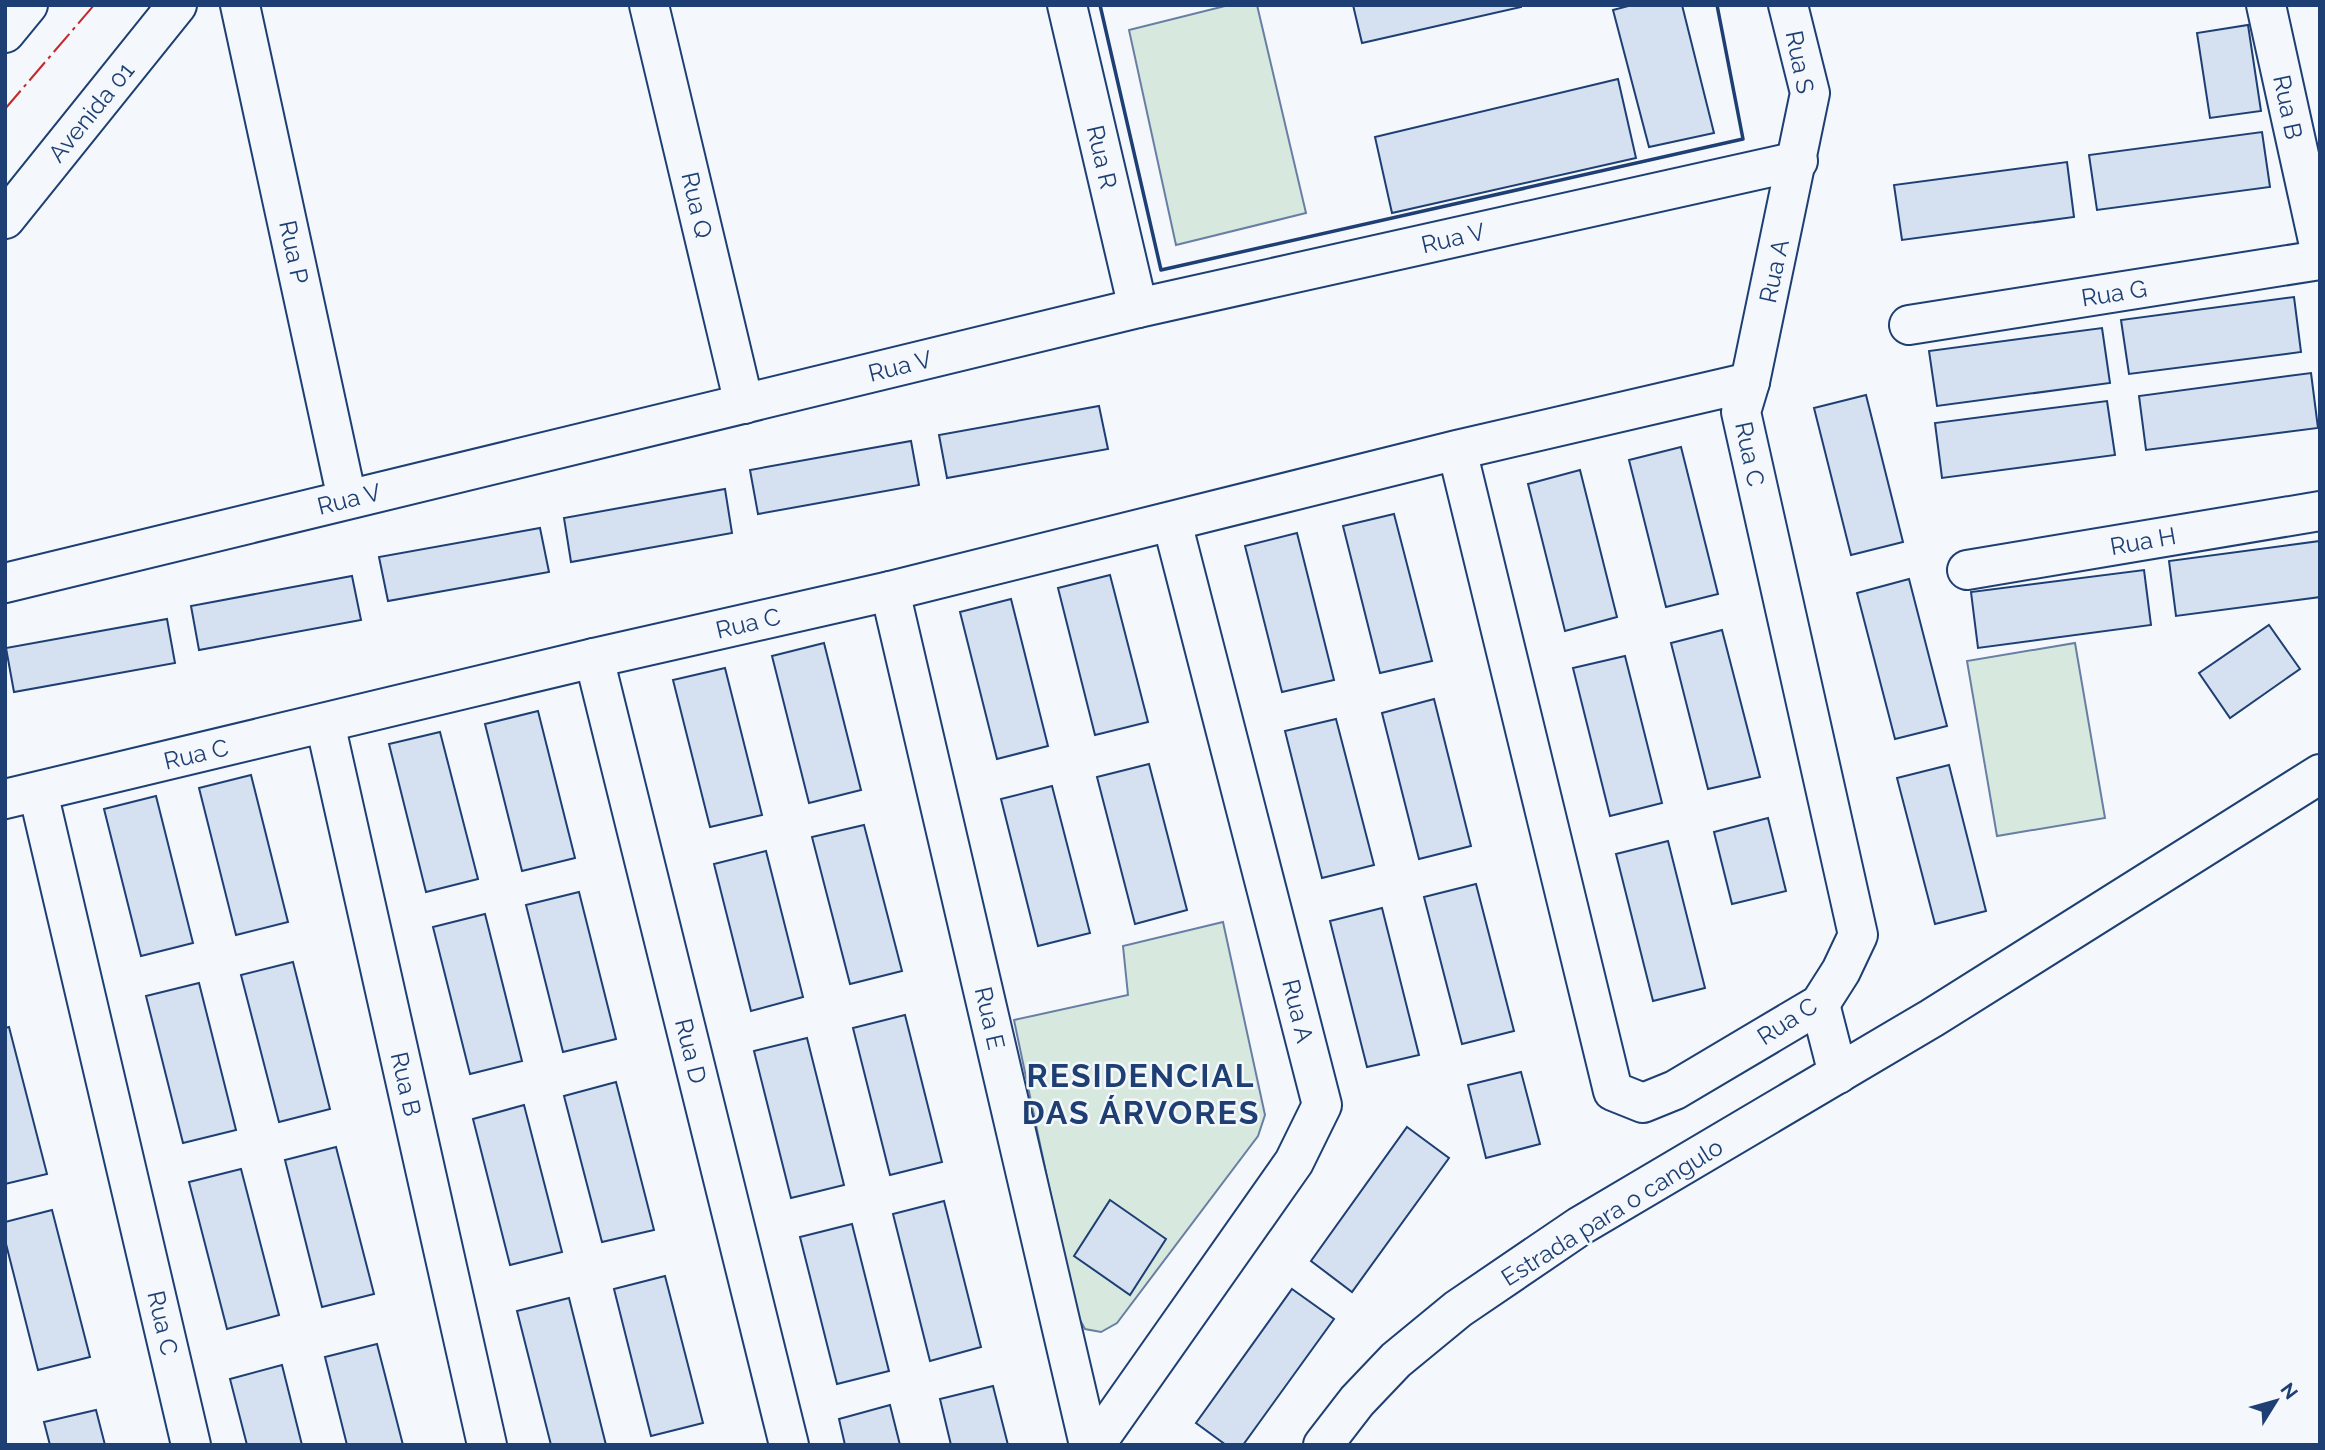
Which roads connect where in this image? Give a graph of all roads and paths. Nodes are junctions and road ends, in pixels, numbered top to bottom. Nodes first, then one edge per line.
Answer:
1 (28, 5) edge
2 (177, 5) edge
3 (240, 5) edge
4 (649, 5) edge
5 (1067, 5) edge
6 (1788, 5) edge
7 (2266, 5) edge
8 (5, 33) edge
9 (1798, 161) junction
10 (5, 219) edge
11 (2320, 250) edge
12 (2320, 260) edge
13 (1138, 309) junction
14 (1909, 325) dead end
15 (1750, 382) junction
16 (744, 404) junction
17 (1457, 450) junction
18 (347, 499) junction
19 (2320, 511) edge
20 (1171, 522) junction
21 (1967, 570) dead end
22 (5, 583) edge
23 (890, 591) junction
24 (594, 658) junction
25 (325, 723) junction
26 (2320, 774) edge
27 (22, 795) edge
28 (1820, 1004) junction
29 (1838, 1074) junction
30 (191, 1445) edge
31 (487, 1445) edge
32 (789, 1445) edge
33 (1089, 1445) edge
34 (1096, 1445) edge
35 (1323, 1445) edge

1 - 8 street
2 - 10 street, Avenida 01
3 - 18 street, Rua P
4 - 16 street, Rua Q
5 - 13 street, Rua R
6 - 9 street, Rua S
7 - 11 street, Rua B
9 - 13 street, Rua V
9 - 15 street, Rua A
12 - 14 street, Rua G
13 - 16 street, Rua V
15 - 17 street, Rua C
15 - 28 street, Rua C
16 - 18 street, Rua V
17 - 20 street, Rua C
17 - 28 street, Rua C
18 - 22 street, Rua V
19 - 21 street, Rua H
20 - 23 street, Rua C
20 - 34 street, Rua A
23 - 24 street, Rua C
23 - 33 street, Rua E
24 - 25 street, Rua C
24 - 32 street, Rua D
25 - 27 street, Rua C
25 - 31 street, Rua B
26 - 29 street, Estrada para o cangulo
27 - 30 street, Rua C
28 - 29 street
29 - 35 street, Estrada para o cangulo

